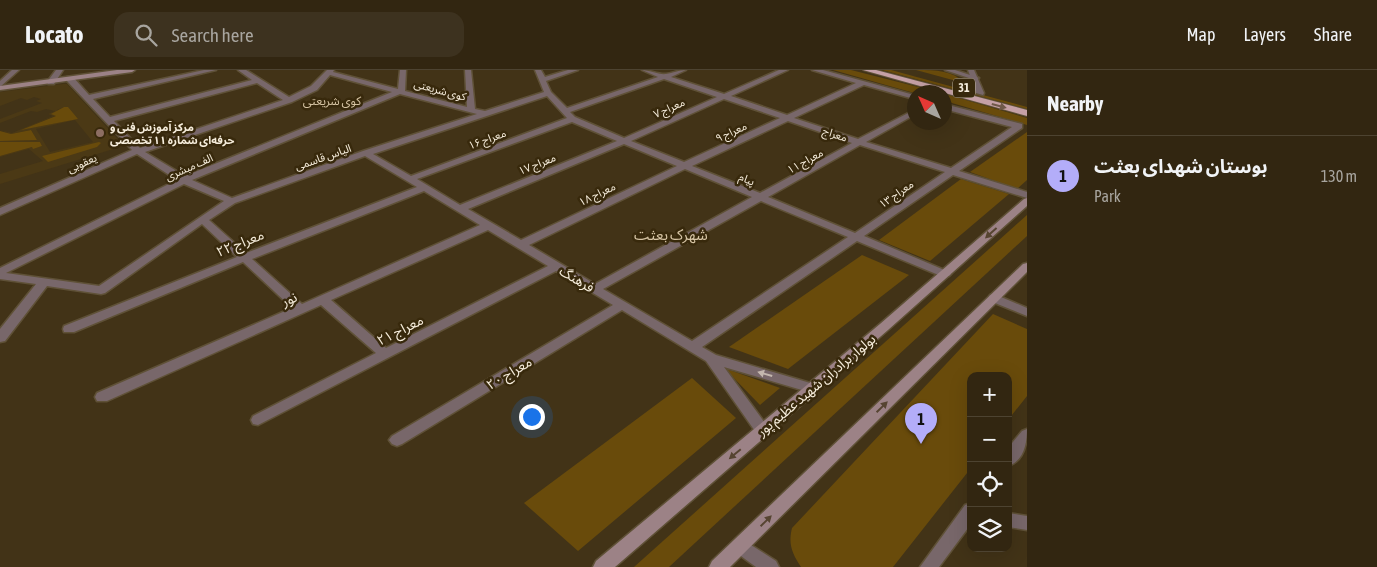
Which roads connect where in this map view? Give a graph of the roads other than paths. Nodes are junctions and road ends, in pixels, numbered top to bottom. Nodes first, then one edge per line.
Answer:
1 (16, 70) edge
2 (60, 70) edge
3 (128, 70) edge
4 (213, 70) edge
5 (241, 70) edge
6 (403, 70) edge
7 (468, 70) edge
8 (538, 70) edge
9 (575, 70) edge
10 (645, 70) edge
11 (683, 70) edge
12 (785, 70) edge
13 (815, 70) edge
14 (868, 70) edge
15 (901, 70) edge
16 (948, 70) edge
17 (971, 70) edge
18 (330, 71) edge
19 (665, 77) junction
20 (975, 78) junction
21 (70, 79) junction
22 (542, 80) junction
23 (258, 81) junction
24 (51, 82) junction
25 (863, 83) junction
26 (0, 87) edge
27 (401, 91) junction
28 (548, 93) junction
29 (980, 93) junction
30 (724, 96) junction
31 (907, 96) edge
32 (87, 98) junction
33 (289, 100) junction
34 (1027, 105) edge
35 (952, 108) edge
36 (471, 110) junction
37 (564, 112) junction
38 (1027, 113) edge
39 (486, 114) junction
40 (907, 116) edge
41 (788, 118) junction
42 (572, 119) junction
43 (107, 120) junction
44 (623, 141) junction
45 (861, 143) junction
46 (138, 151) junction
47 (366, 154) junction
48 (684, 166) junction
49 (950, 171) junction
50 (184, 180) junction
51 (410, 180) junction
52 (424, 188) junction
53 (1027, 195) edge
54 (760, 198) junction
55 (232, 201) junction
56 (1027, 201) edge
57 (459, 209) junction
58 (0, 212) edge
59 (202, 219) junction
60 (488, 226) junction
61 (856, 238) junction
62 (520, 245) junction
63 (244, 258) junction
64 (556, 266) junction
65 (1027, 266) edge
66 (0, 272) edge
67 (945, 274) junction
68 (0, 276) edge
69 (44, 282) junction
70 (594, 289) junction
71 (994, 298) junction
72 (323, 300) junction
73 (622, 306) junction
74 (301, 310) junction
75 (1027, 312) edge
76 (69, 329) dead end
77 (0, 338) edge
78 (692, 347) junction
79 (385, 354) junction
80 (711, 358) junction
81 (812, 388) junction
82 (102, 397) dead end
83 (258, 420) dead end
84 (762, 430) junction
85 (1027, 435) edge
86 (397, 440) dead end
87 (1012, 455) edge
88 (967, 517) edge
89 (1012, 520) edge
90 (1027, 522) edge
91 (740, 546) junction
92 (602, 567) edge
93 (718, 567) edge
94 (770, 567) edge
95 (929, 567) edge

1 - 26 street
2 - 24 street
3 - 21 main road
4 - 32 street
5 - 23 street
6 - 27 street
7 - 36 street
8 - 22 street
9 - 22 street
10 - 19 street, معراج
11 - 19 street
12 - 30 street, معراج ۷
13 - 25 street
14 -> 38 highway, 31
15 - 29 highway, 31
16 - 20 street
17 - 20 street
18 - 27 street, کوی شریعتی
18 - 33 street, یعقوبی
19 - 30 street, معراج
19 - 37 street
20 - 29 street
21 - 24 main road
21 - 32 street
22 - 28 street
23 - 33 street
23 - 43 street
24 - 26 main road
25 - 31 street
25 - 41 street, معراج ۹
27 - 36 street, کوی شریعتی
27 - 50 street, الف مبشری
28 - 37 street, پیام
28 - 39 street, الیاس قاسمی
29 - 34 highway, 31
30 - 41 street, معراج
30 - 44 street, معراج ۷
32 - 43 street
33 - 46 street, یعقوبی
35 - 49 street, معراج ۱۳
36 - 39 street, کوی شریعتی
37 - 42 street, پیام
39 - 47 street, الیاس قاسمی
40 - 45 street, معراج ۱۱
41 - 45 street, معراج
41 - 48 street, معراج ۹
42 - 44 street, پیام
42 - 51 street, معراج ۱۶
43 - 46 street
44 - 48 street, پیام
44 - 57 street, معراج ۱۷
45 - 49 street, معراج
45 - 54 street, معراج ۱۱
46 - 50 street
46 - 58 street, یعقوبی
47 - 51 street, فرهنگ
47 - 55 street, الیاس قاسمی
48 - 54 street, پیام
48 - 62 street, معراج ۱۸
49 - 53 street, معراج
49 - 61 street, معراج ۱۳
50 - 55 street
50 - 66 street, الف مبشری
51 - 52 street, فرهنگ
52 - 57 street, فرهنگ
52 - 63 street, معراج ۲۲
54 - 61 street, پیام
54 - 70 street, معراج ۱۱
55 - 59 street, الیاس قاسمی
56 -> 67 main road, بولوار برادران شهید عظیم‌ پور
57 - 60 street, فرهنگ
59 - 63 street
59 - 69 street, الیاس قاسمی
60 - 62 street, فرهنگ
60 - 72 street, نور
61 - 67 street, پیام
61 - 78 street
62 - 64 street, فرهنگ
63 - 74 street
63 - 76 street, معراج ۲۲
64 - 70 street, فرهنگ
64 - 79 street, معراج ۲۱
65 - 71 main road
67 - 81 main road, بولوار برادران شهید عظیم‌ پور
68 - 69 street
69 - 77 street
70 - 73 street, فرهنگ
71 - 75 street
91 -> 71 main road
72 - 74 street, نور
72 - 79 street
73 - 78 street, فرهنگ
73 - 86 street, معراج ۲۰
74 - 82 street, نور
78 - 80 street, فرهنگ
79 - 83 street, معراج ۲۱
81 -> 80 street
80 - 84 street, فرهنگ
81 - 84 main road, بولوار برادران شهید عظیم‌ پور
84 -> 92 main road, بولوار برادران شهید عظیم‌ پور
85 - 87 street
88 - 95 street
89 - 90 street
91 - 93 main road
91 - 94 street

